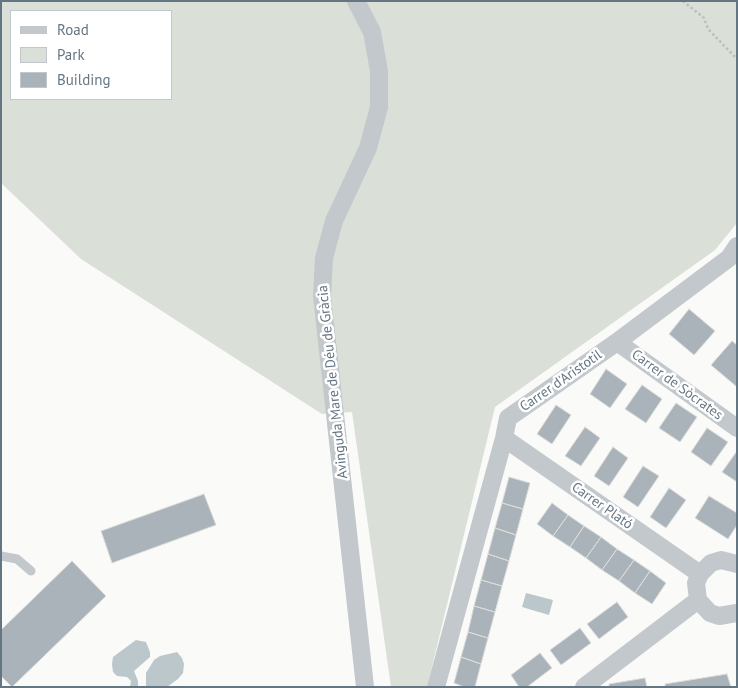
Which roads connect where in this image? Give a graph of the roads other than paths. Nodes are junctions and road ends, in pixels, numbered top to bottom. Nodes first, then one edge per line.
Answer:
1 (356, 1) edge
2 (737, 246) edge
3 (617, 342) junction
4 (737, 428) edge
5 (504, 438) junction
6 (1, 556) edge
7 (737, 564) edge
8 (31, 571) dead end
9 (700, 574) junction
10 (698, 600) junction
11 (736, 618) edge
12 (585, 686) edge
13 (365, 687) edge
14 (436, 687) edge

1 - 13 street, Avinguda Mare de Déu de Gràcia
2 - 3 street, Carrer d'Aristotil
3 - 4 street, Carrer de Sòcrates
3 - 5 street, Carrer d'Aristotil
5 - 9 street, Carrer Plató
5 - 14 street, Carrer d'Aristotil
6 - 8 lane
7 - 9 street
9 - 10 street
10 - 11 street
10 - 12 street

